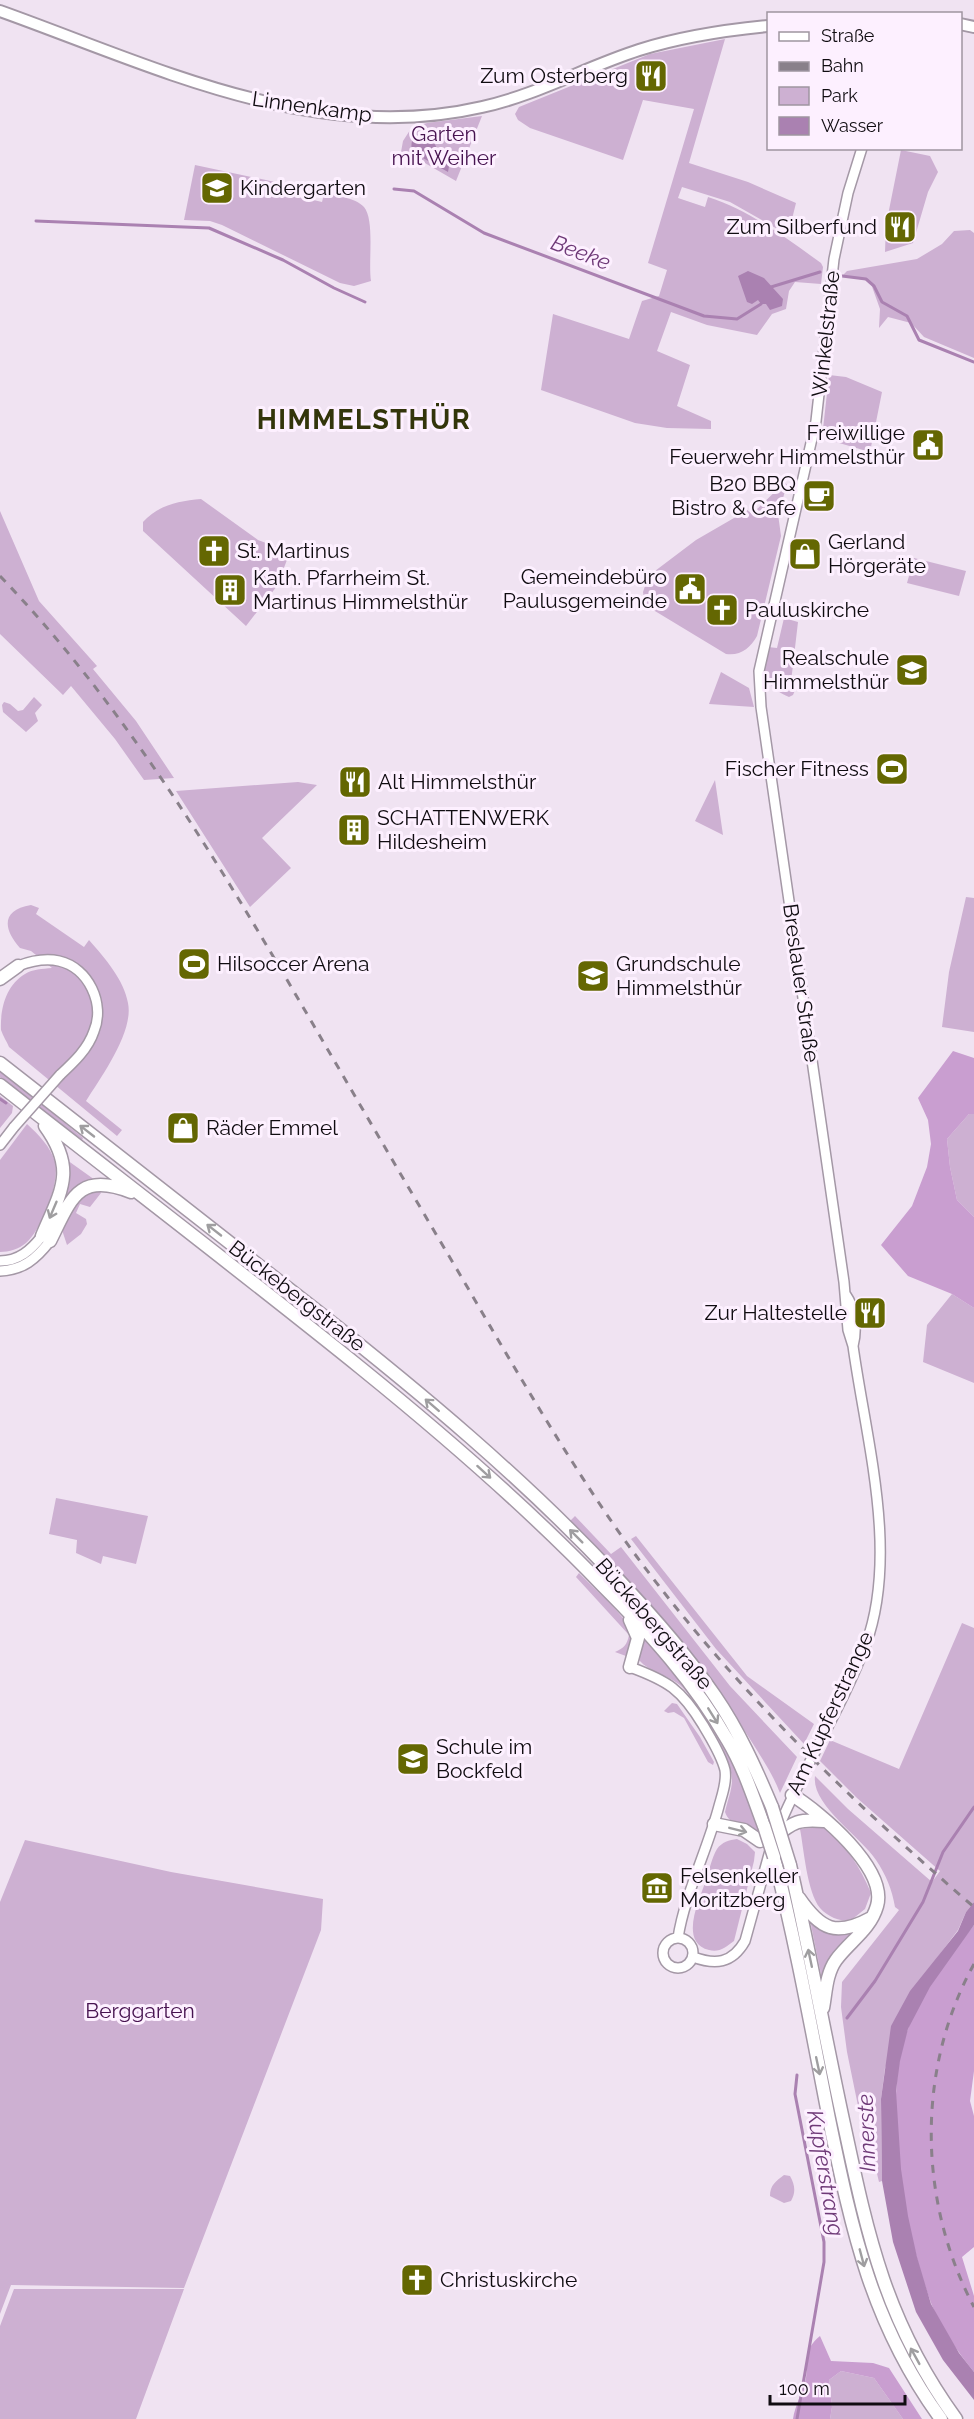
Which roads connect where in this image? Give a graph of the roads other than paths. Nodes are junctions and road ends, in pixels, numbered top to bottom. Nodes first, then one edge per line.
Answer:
1 (0, 11) edge
2 (767, 26) edge
3 (861, 150) edge
4 (759, 684) joint
5 (18, 966) joint
6 (0, 981) edge
7 (0, 1052) edge
8 (0, 1063) edge
9 (19, 1078) junction
10 (0, 1085) edge
11 (37, 1114) junction
12 (0, 1145) edge
13 (143, 1197) junction
14 (46, 1239) junction
15 (0, 1261) edge
16 (0, 1271) edge
17 (844, 1282) joint
18 (623, 1606) junction
19 (630, 1667) joint
20 (792, 1795) junction
21 (824, 1821) junction
22 (714, 1824) junction
23 (774, 1838) junction
24 (774, 1857) junction
25 (796, 1893) junction
26 (872, 1917) junction
27 (678, 1938) junction
28 (693, 1957) junction
29 (822, 2015) junction
30 (941, 2419) edge
31 (956, 2419) edge

1 - 2 main road, Linnenkamp
3 - 4 street, Winkelstraße
4 - 17 street, Breslauer Straße
5 - 6 highway
5 - 12 street, bridge
7 - 9 highway
8 - 9 highway, Bückebergstraße
25 -> 9 highway, Bückebergstraße, bridge
10 - 11 highway, Bückebergstraße
11 - 13 highway, Bückebergstraße
11 -> 14 highway
13 - 14 highway
13 -> 18 highway, Bückebergstraße
14 - 15 street
14 - 16 street
17 - 20 street, Am Kupferstrange
18 - 19 highway
18 -> 24 highway, Bückebergstraße, bridge
19 - 22 street
20 - 21 highway
20 - 23 street, Am Kupferstrange
21 - 23 highway
21 - 26 highway
22 -> 24 highway, bridge
22 - 27 street
23 - 28 street, Am Kupferstrange
24 -> 30 highway, Bückebergstraße
25 - 26 highway
29 -> 25 highway, Bückebergstraße
26 - 29 highway
27 - 28 street
27 - 28 street
31 -> 29 highway, Bückebergstraße

